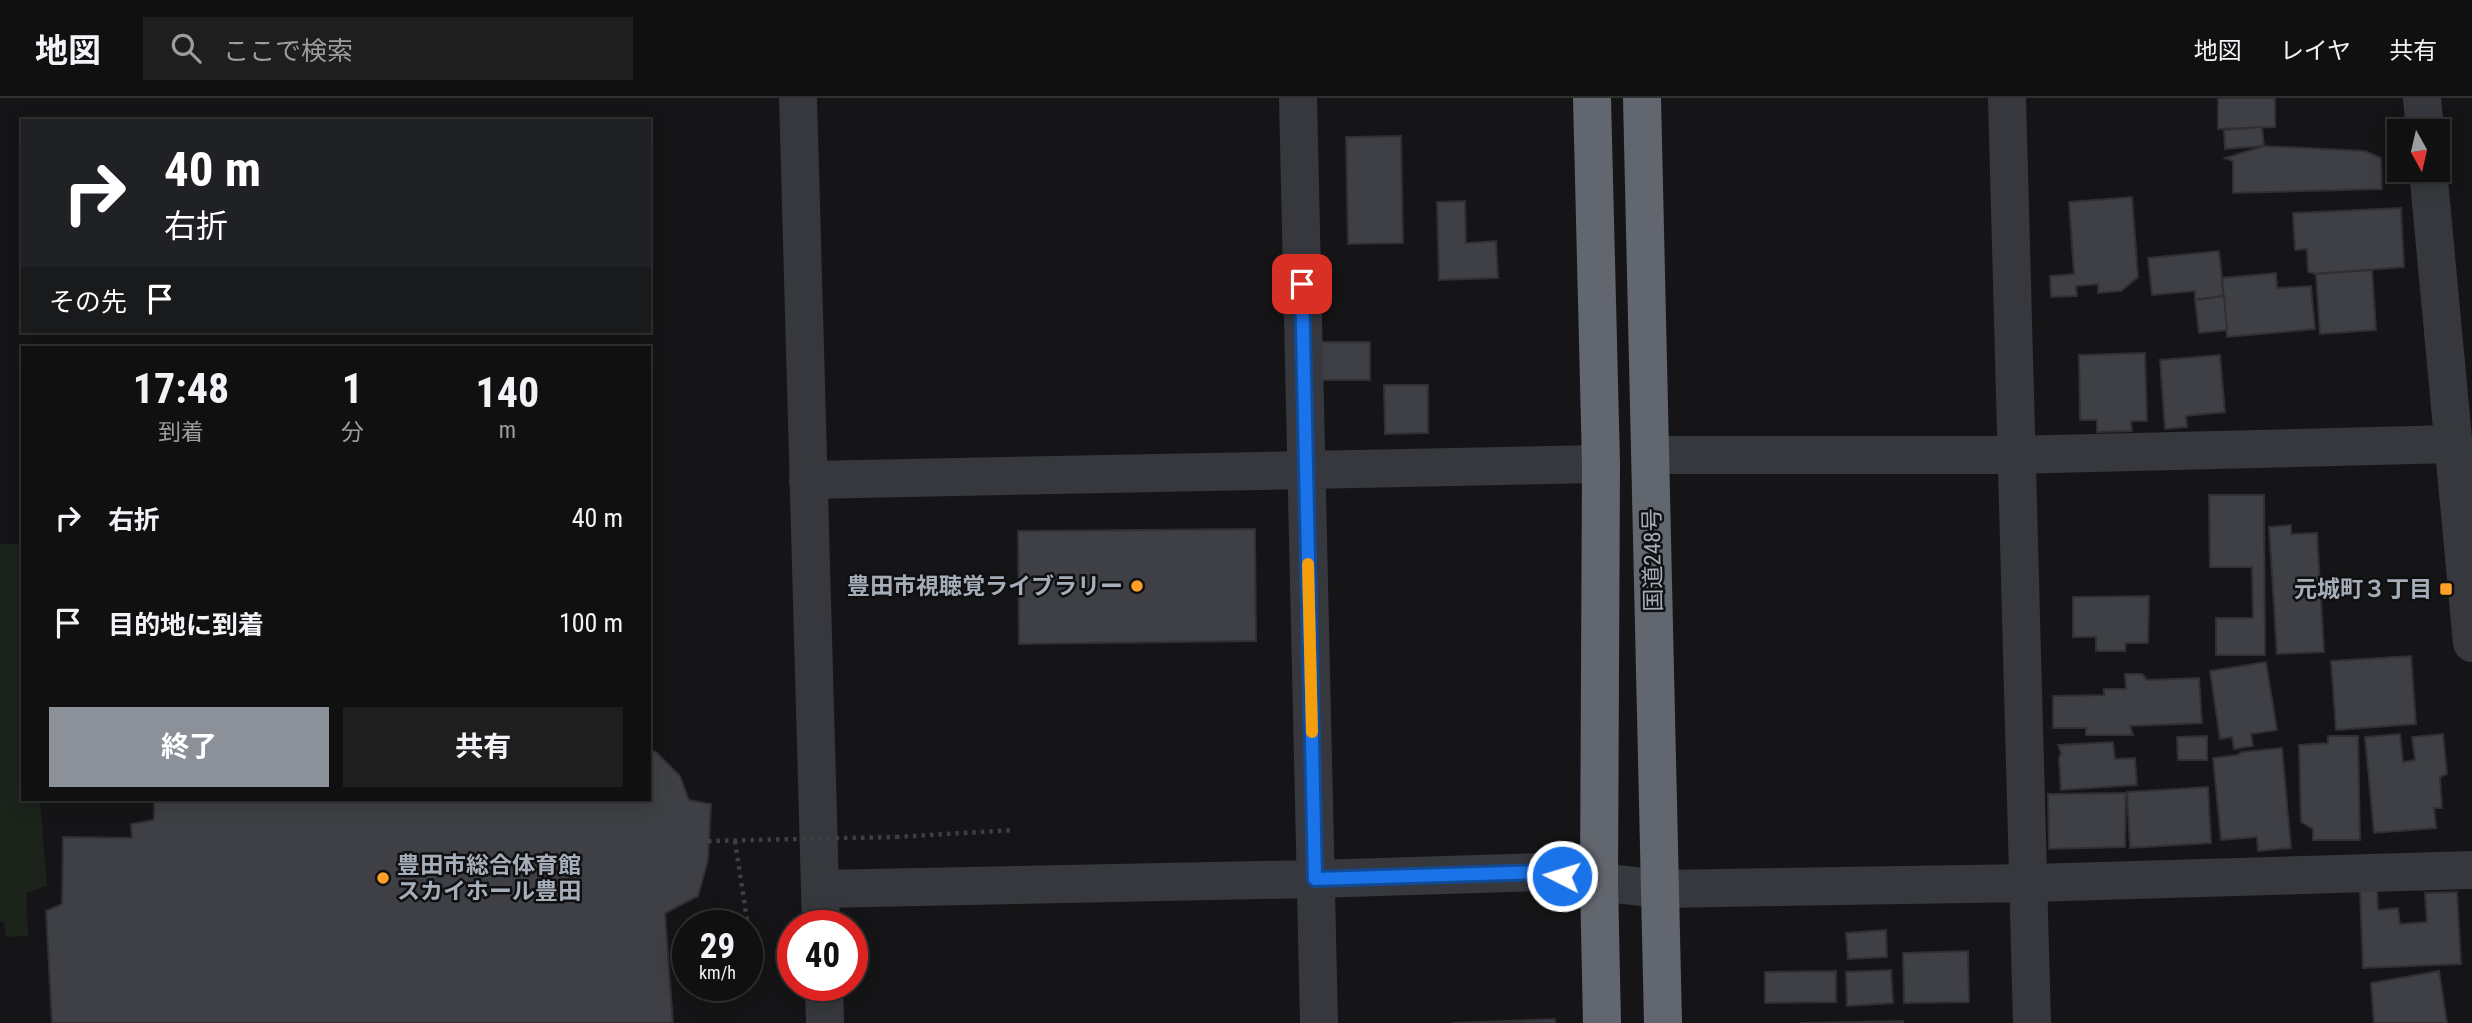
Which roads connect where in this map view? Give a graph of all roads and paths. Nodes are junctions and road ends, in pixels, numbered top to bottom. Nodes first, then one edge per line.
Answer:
1 (798, 98) edge
2 (1298, 98) edge
3 (1591, 98) edge
4 (1642, 98) edge
5 (2007, 98) edge
6 (2422, 98) edge
7 (2424, 119) edge
8 (2429, 182) edge
9 (2452, 444) junction
10 (1651, 455) junction
11 (2016, 455) junction
12 (1601, 464) junction
13 (1306, 469) junction
14 (808, 480) junction
15 (2472, 643) edge
16 (1014, 830) dead end
17 (709, 841) dead end
18 (735, 841) junction
19 (2472, 870) edge
20 (1315, 879) junction
21 (1599, 882) junction
22 (2029, 883) junction
23 (1660, 889) junction
24 (820, 907) edge
25 (746, 910) edge
26 (824, 1001) edge
27 (825, 1023) edge
28 (1319, 1023) edge
29 (1602, 1023) edge
30 (1663, 1023) edge
31 (2032, 1023) edge

1 - 14 street
2 - 13 street
3 - 12 highway
4 - 10 highway, 国道248号
5 - 11 street
6 - 7 street
8 - 9 street
9 - 11 street
9 - 15 street
10 - 11 street
10 - 23 highway, 国道248号
11 - 22 street
12 - 13 street
12 - 21 highway
13 - 14 street
13 - 20 street
14 - 24 street
16 - 18 path, bridge
17 - 18 path, bridge
18 - 25 path
19 - 22 street
20 - 21 street
20 - 24 street
20 - 28 street
21 - 23 street
21 - 29 highway
22 - 23 street
22 - 31 street
23 - 30 highway, 国道248号
26 - 27 street

